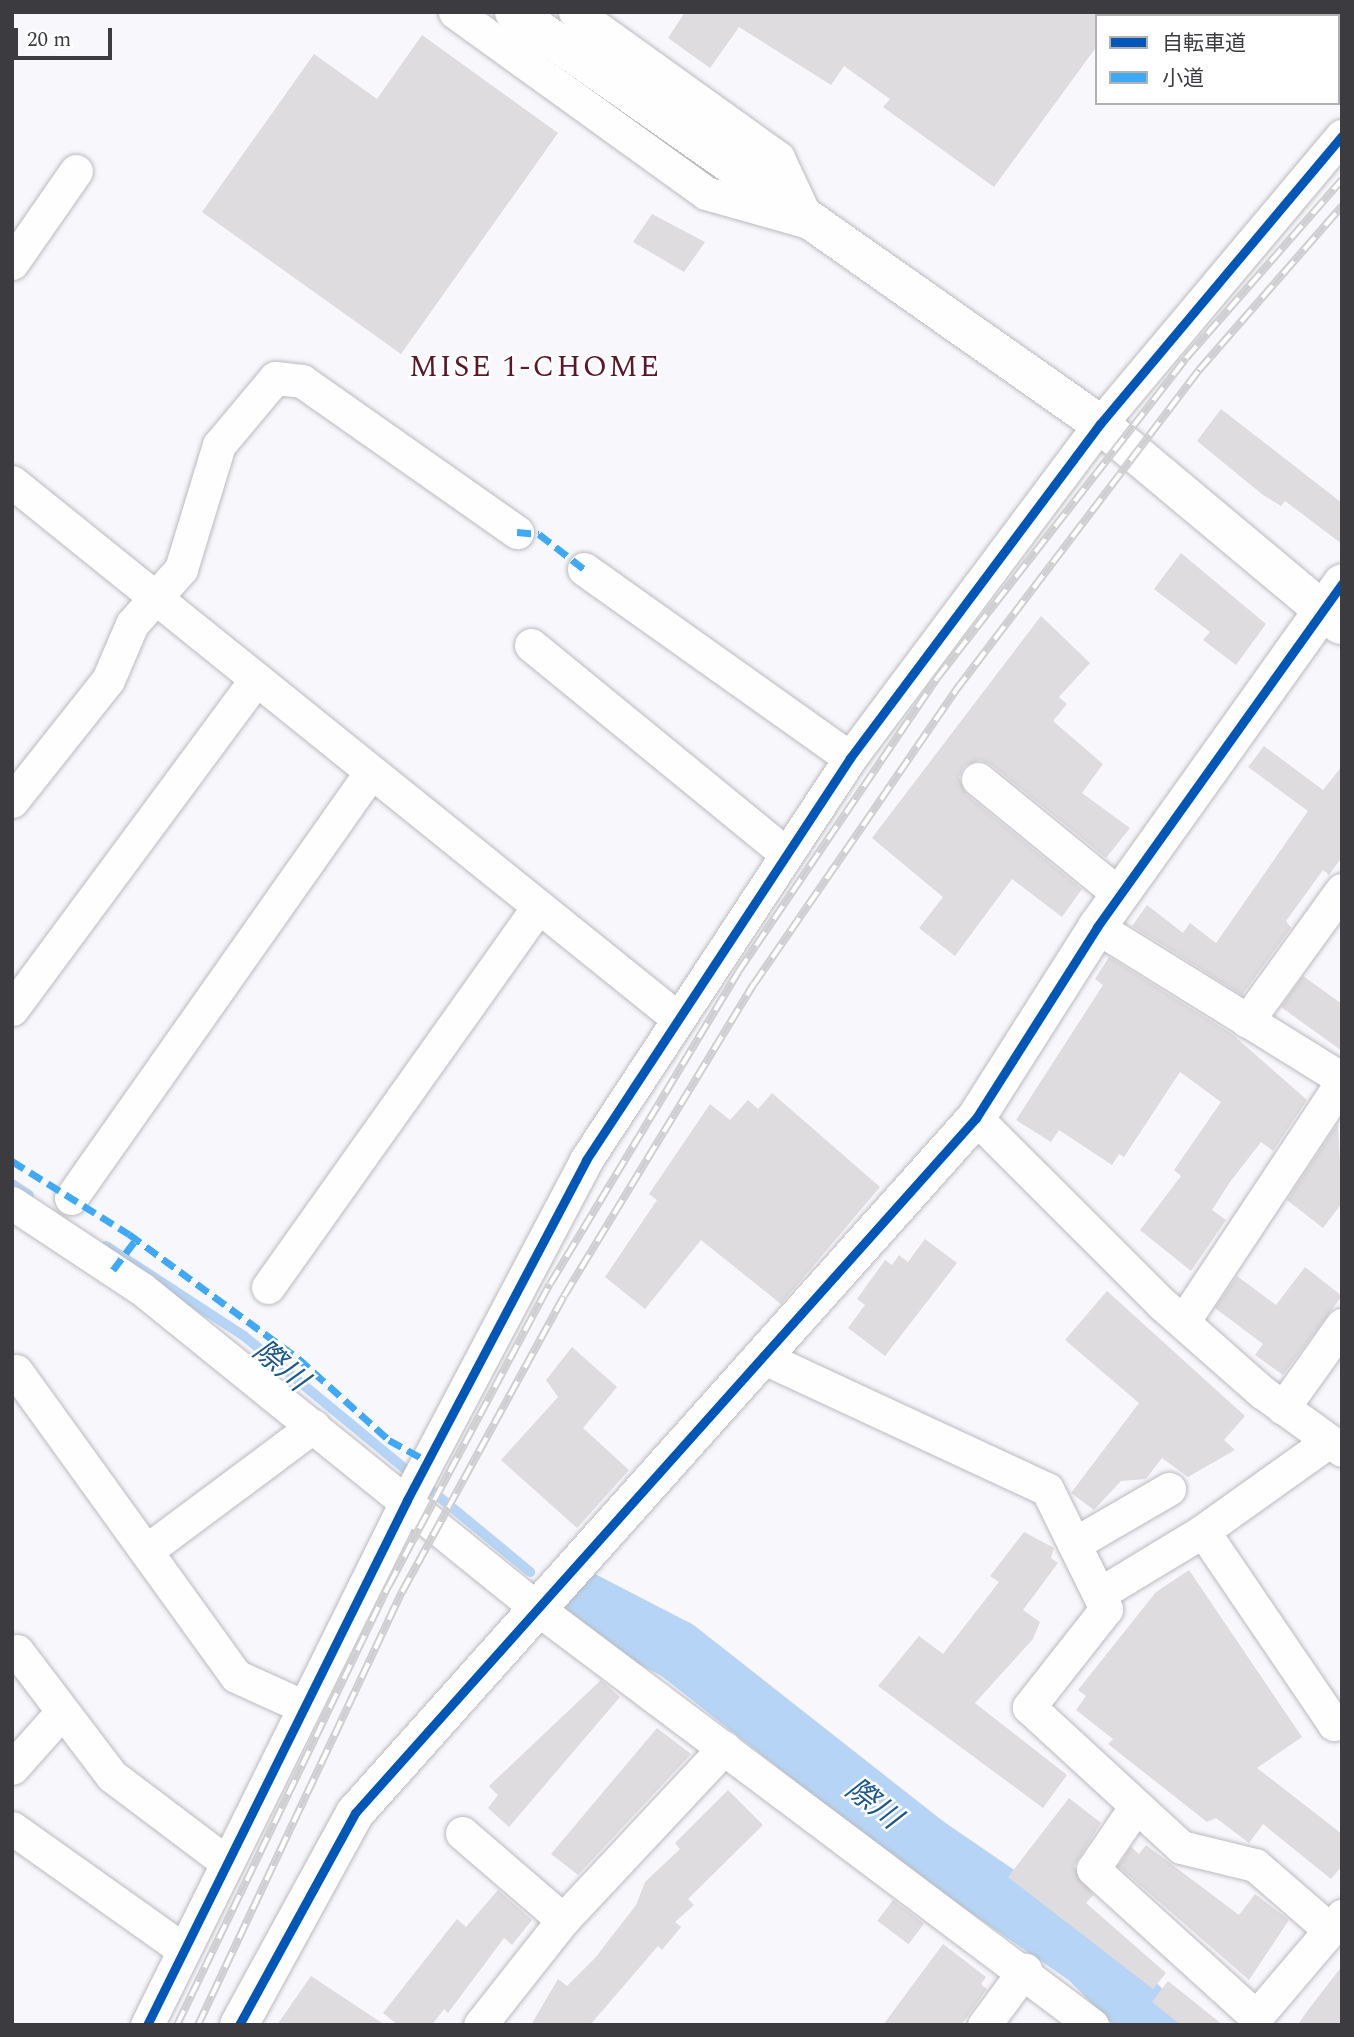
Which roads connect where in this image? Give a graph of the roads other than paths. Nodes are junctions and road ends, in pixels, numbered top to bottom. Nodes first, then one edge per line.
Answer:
1 (454, 12) edge
2 (514, 12) edge
3 (575, 12) edge
4 (1342, 136) edge
5 (76, 171) dead end
6 (808, 222) junction
7 (12, 263) edge
8 (1100, 424) junction
9 (12, 482) edge
10 (517, 533) dead end
11 (584, 569) dead end
12 (153, 596) junction
13 (1335, 607) edge
14 (531, 645) dead end
15 (256, 679) junction
16 (850, 758) junction
17 (371, 772) junction
18 (978, 779) dead end
19 (12, 801) edge
20 (786, 854) junction
21 (1342, 890) edge
22 (1120, 895) junction
23 (538, 907) junction
24 (1097, 928) junction
25 (12, 1009) edge
26 (676, 1017) junction
27 (1247, 1021) junction
28 (1342, 1081) edge
29 (976, 1118) junction
30 (71, 1198) dead end
31 (12, 1203) edge
32 (268, 1287) dead end
33 (1183, 1322) junction
34 (1342, 1325) edge
35 (760, 1356) junction
36 (16, 1371) dead end
37 (1283, 1408) junction
38 (314, 1426) junction
39 (1335, 1446) edge
40 (413, 1487) junction
41 (1170, 1489) dead end
42 (1203, 1531) junction
43 (1074, 1544) junction
44 (146, 1551) junction
45 (1099, 1594) junction
46 (534, 1606) junction
47 (17, 1651) dead end
48 (302, 1706) junction
49 (61, 1713) junction
50 (1342, 1720) edge
51 (724, 1748) junction
52 (12, 1768) edge
53 (1136, 1806) junction
54 (12, 1828) edge
55 (462, 1833) dead end
56 (225, 1861) junction
57 (563, 1920) junction
58 (1336, 1923) edge
59 (181, 1948) junction
60 (1025, 1970) junction
61 (147, 2025) edge
62 (239, 2025) edge
63 (480, 2025) edge
64 (984, 2025) edge
65 (1092, 2025) edge

1 - 6 street
2 - 6 street
3 - 6 street
4 - 8 street
5 - 7 street
6 - 8 street
8 - 13 street
8 - 16 street
9 - 12 street
10 - 12 street
11 - 16 street
12 - 15 street
12 - 19 street
13 - 22 street
14 - 20 street
15 - 17 street
15 - 25 street
16 - 20 street
17 - 23 street
17 - 30 street
18 - 22 street
20 - 26 street
21 - 27 street
22 - 24 street
23 - 26 street
23 - 32 street
24 - 27 street
24 - 29 street
26 - 40 street
27 - 28 street
28 - 33 street
29 - 33 street
29 - 35 street
31 - 38 street
33 - 37 street
34 - 37 street
35 - 43 street
35 - 46 street
36 - 44 street
37 - 39 street
38 - 40 street
38 - 44 street
39 - 42 street
40 - 46 street
40 - 48 street
41 - 43 street
42 - 45 street
42 - 50 street
43 - 45 street
44 - 48 street
45 - 53 street
46 - 51 street
46 - 62 street
47 - 49 street
48 - 56 street
49 - 52 street
49 - 56 street
51 - 57 street
51 - 60 street
53 - 58 street
53 - 58 street
54 - 59 street
55 - 57 street
56 - 59 street
57 - 63 street
59 - 61 street
60 - 64 street
60 - 65 street

